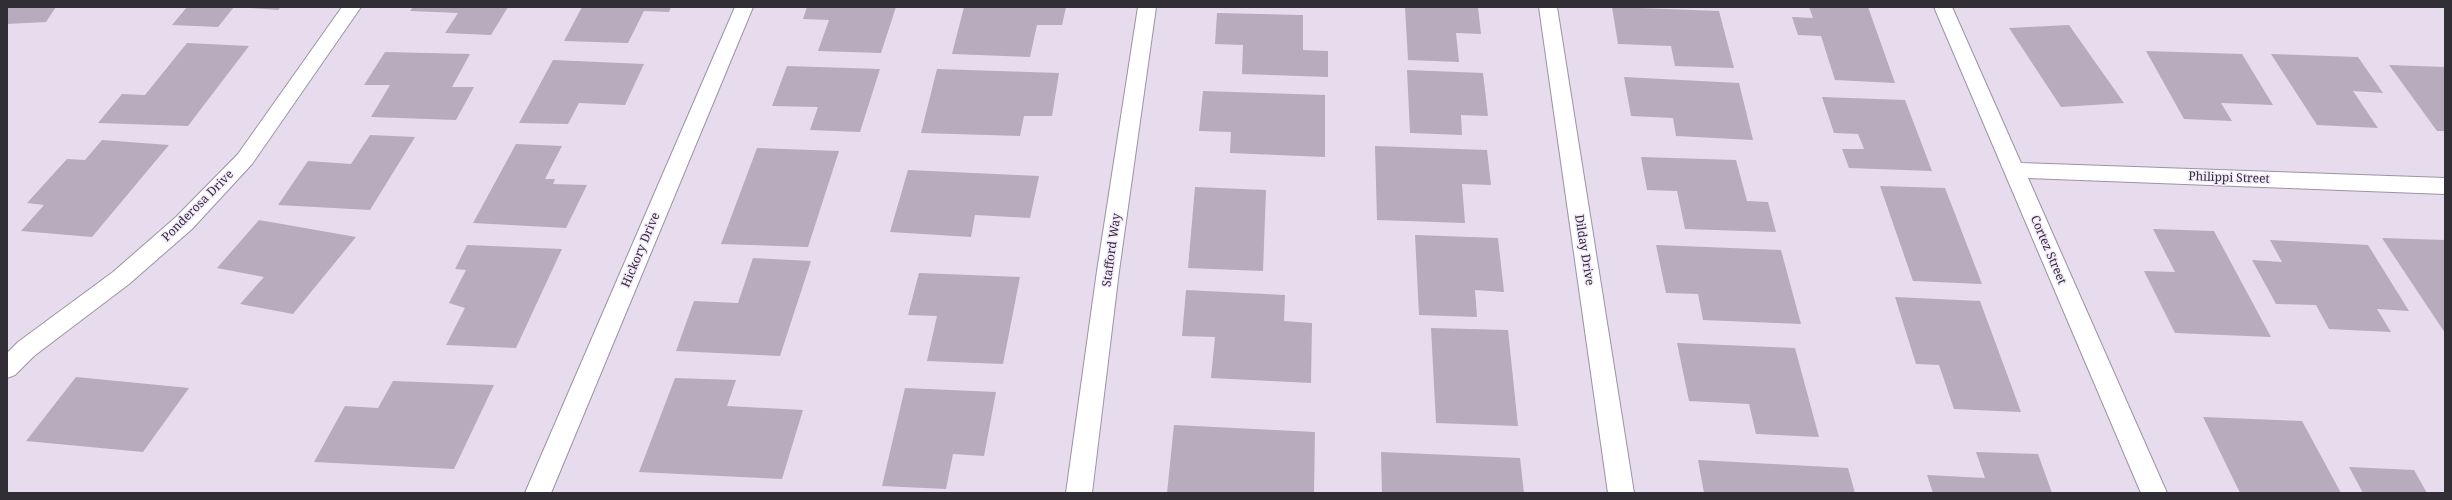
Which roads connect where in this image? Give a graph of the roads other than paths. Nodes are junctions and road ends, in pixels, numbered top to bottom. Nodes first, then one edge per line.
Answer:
1 (352, 7) edge
2 (744, 7) edge
3 (1147, 7) edge
4 (1548, 7) edge
5 (1943, 7) edge
6 (2014, 170) junction
7 (2445, 186) edge
8 (7, 368) edge
9 (538, 493) edge
10 (1079, 493) edge
11 (1621, 493) edge
12 (2154, 493) edge

1 - 8 street, Ponderosa Drive
2 - 9 street, Hickory Drive
3 - 10 street, Stafford Way
4 - 11 street, Dilday Drive
5 - 6 street, Cortez Street
6 - 7 street, Philippi Street
6 - 12 street, Cortez Street

